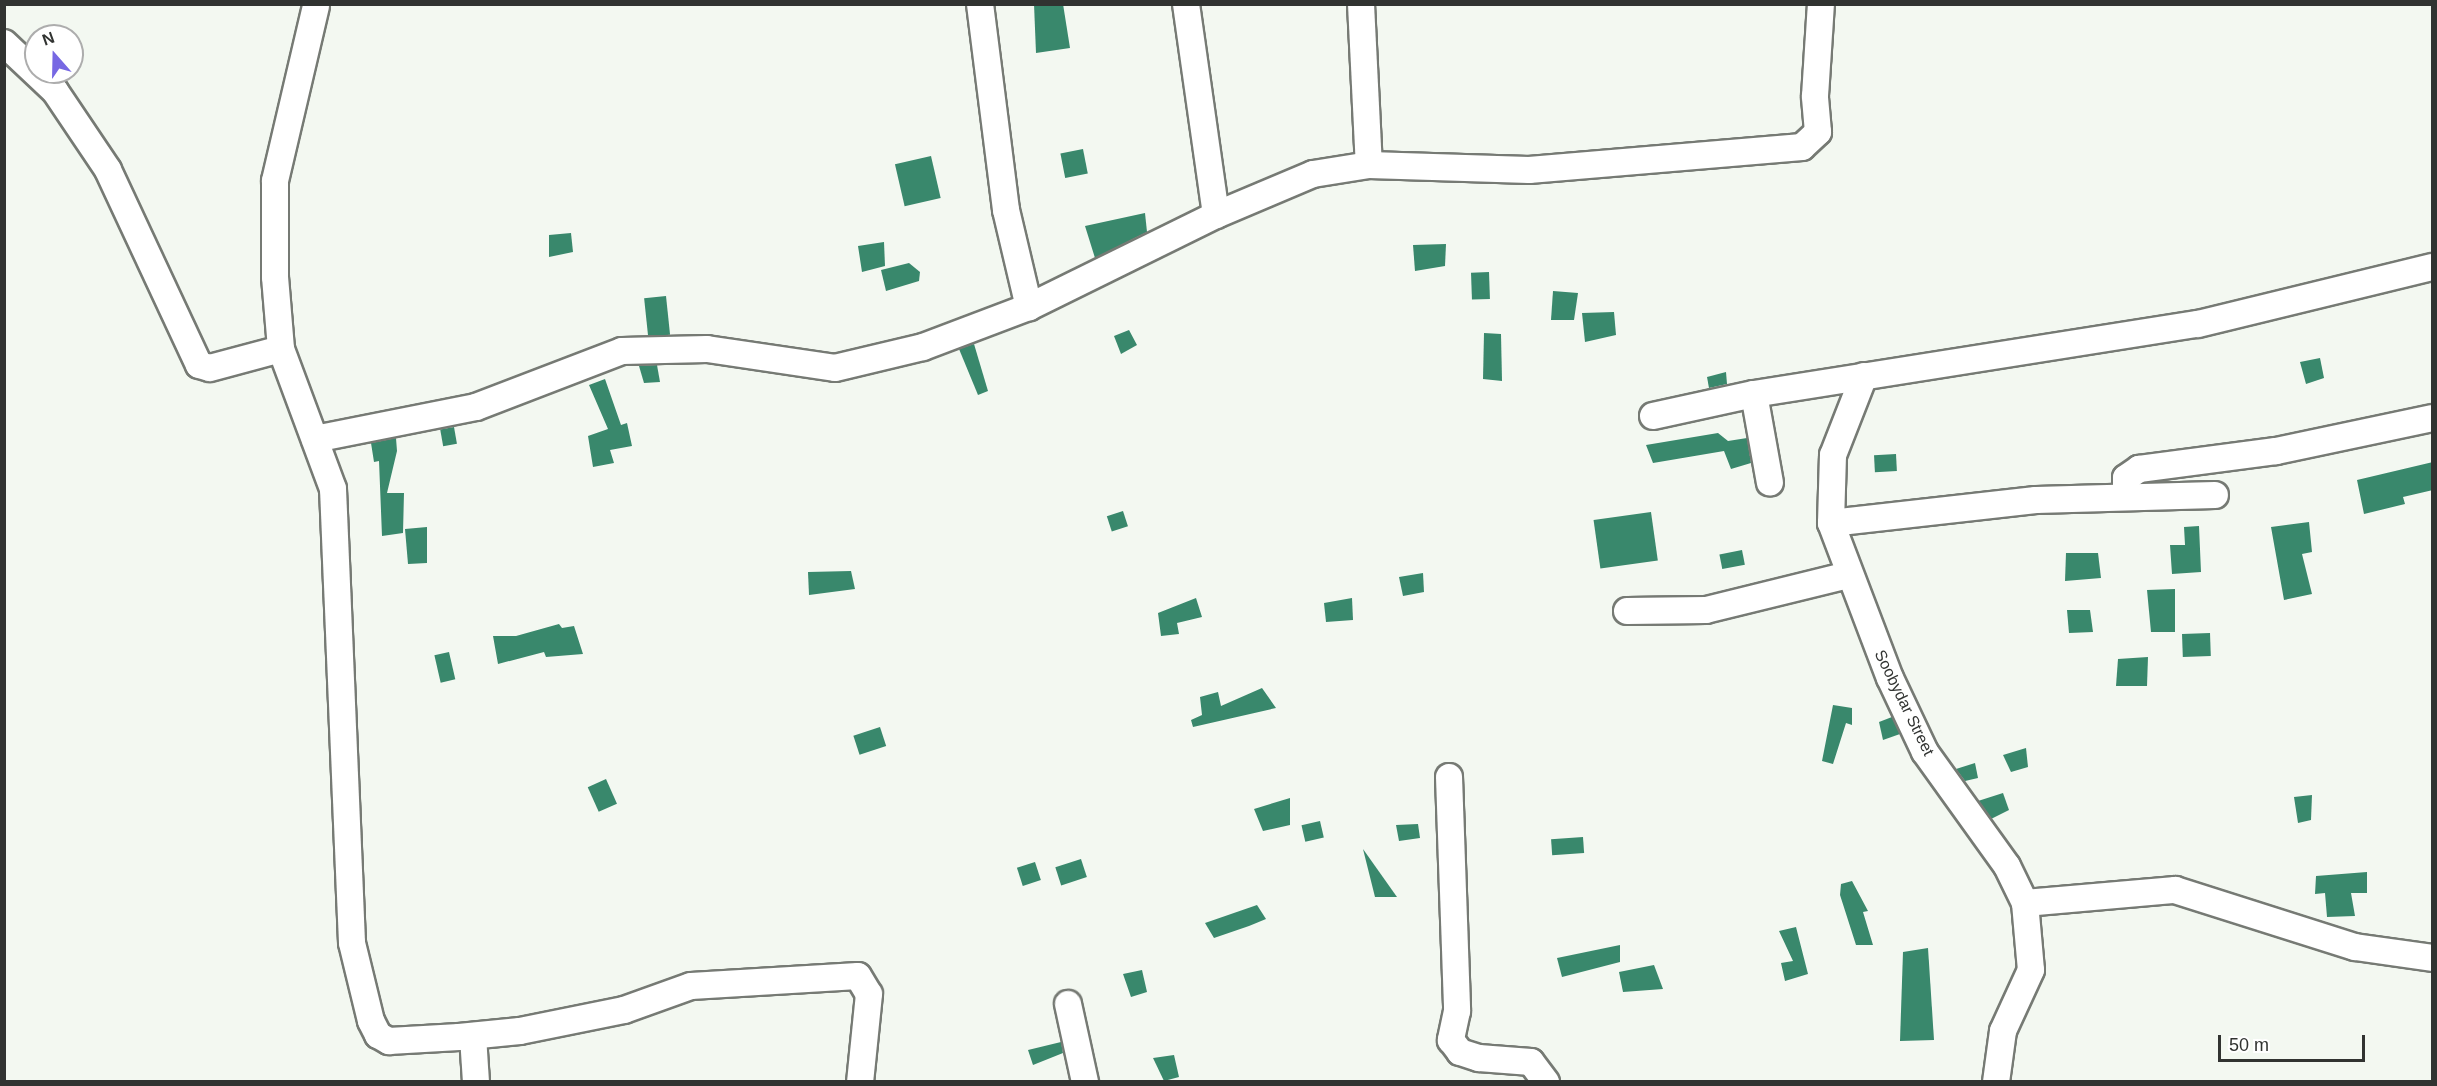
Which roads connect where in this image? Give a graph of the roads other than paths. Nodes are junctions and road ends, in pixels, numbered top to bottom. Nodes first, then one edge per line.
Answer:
1 (980, 4) edge
2 (1186, 4) edge
3 (1361, 4) edge
4 (1821, 4) edge
5 (316, 6) edge
6 (4, 43) edge
7 (1369, 165) junction
8 (1216, 215) junction
9 (2433, 267) edge
10 (1029, 307) junction
11 (281, 350) junction
12 (1864, 376) junction
13 (1754, 394) junction
14 (1653, 416) dead end
15 (2433, 418) edge
16 (315, 439) junction
17 (1770, 483) dead end
18 (2215, 495) dead end
19 (2126, 496) junction
20 (1831, 523) junction
21 (1849, 575) junction
22 (1627, 611) dead end
23 (1449, 777) dead end
24 (2025, 903) junction
25 (2433, 958) edge
26 (1068, 1004) dead end
27 (473, 1036) junction
28 (477, 1082) edge
29 (860, 1082) edge
30 (1085, 1082) edge
31 (1546, 1082) edge
32 (1996, 1082) edge

1 - 10 street
2 - 8 street
3 - 7 street
4 - 7 street
5 - 11 street
6 - 11 street
7 - 8 street
8 - 10 street
9 - 12 street
10 - 16 street
11 - 16 street
12 - 13 street
12 - 20 street, Soobydar Street
13 - 14 street
13 - 17 street
15 - 19 street
16 - 27 street
18 - 19 street
19 - 20 street
20 - 21 street, Soobydar Street
21 - 22 street
21 - 24 street, Soobydar Street
23 - 31 street
24 - 25 street
24 - 32 street, Soobydar Street
26 - 30 street
27 - 28 street
27 - 29 street

